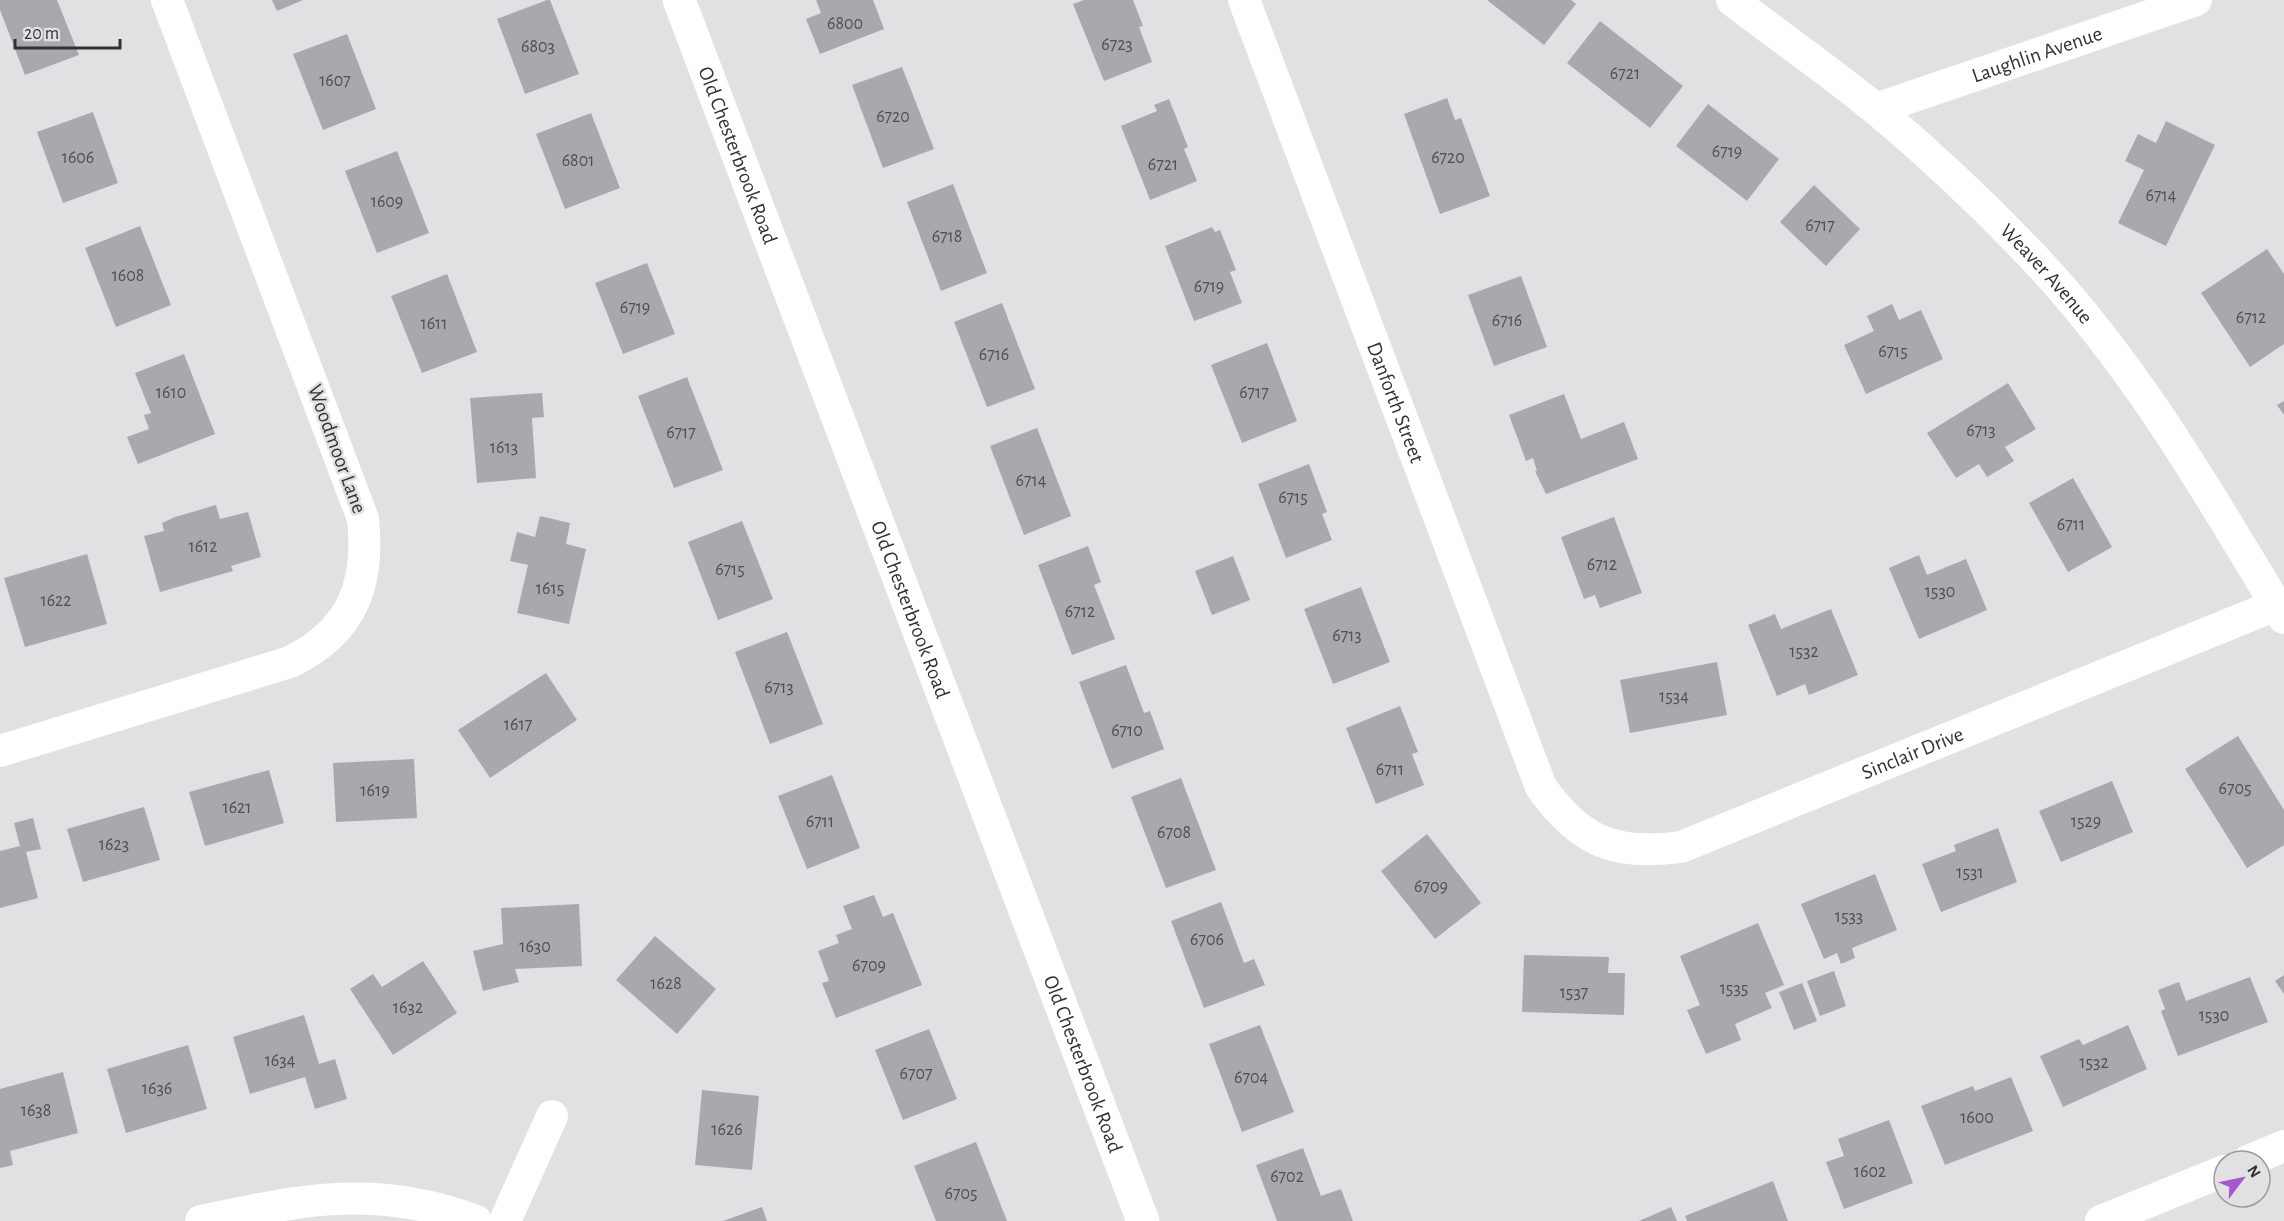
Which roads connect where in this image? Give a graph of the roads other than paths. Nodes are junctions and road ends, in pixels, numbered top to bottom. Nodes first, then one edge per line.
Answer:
1 (167, 0) edge
2 (679, 0) edge
3 (1244, 0) edge
4 (1732, 0) edge
5 (2196, 0) edge
6 (1875, 109) junction
7 (2280, 611) edge
8 (0, 751) edge
9 (1553, 803) joint
10 (552, 1116) dead end
11 (2212, 1176) edge
12 (201, 1221) edge
13 (476, 1221) edge
14 (505, 1221) edge
15 (1143, 1221) edge
16 (2100, 1221) edge

1 - 8 street, Woodmoor Lane
2 - 15 street, Old Chesterbrook Road
3 - 9 street, Danforth Street
4 - 6 street, Weaver Avenue
5 - 6 street, Laughlin Avenue
6 - 7 street, Weaver Avenue
7 - 9 street, Sinclair Drive
10 - 14 street
11 - 16 street
12 - 13 street

